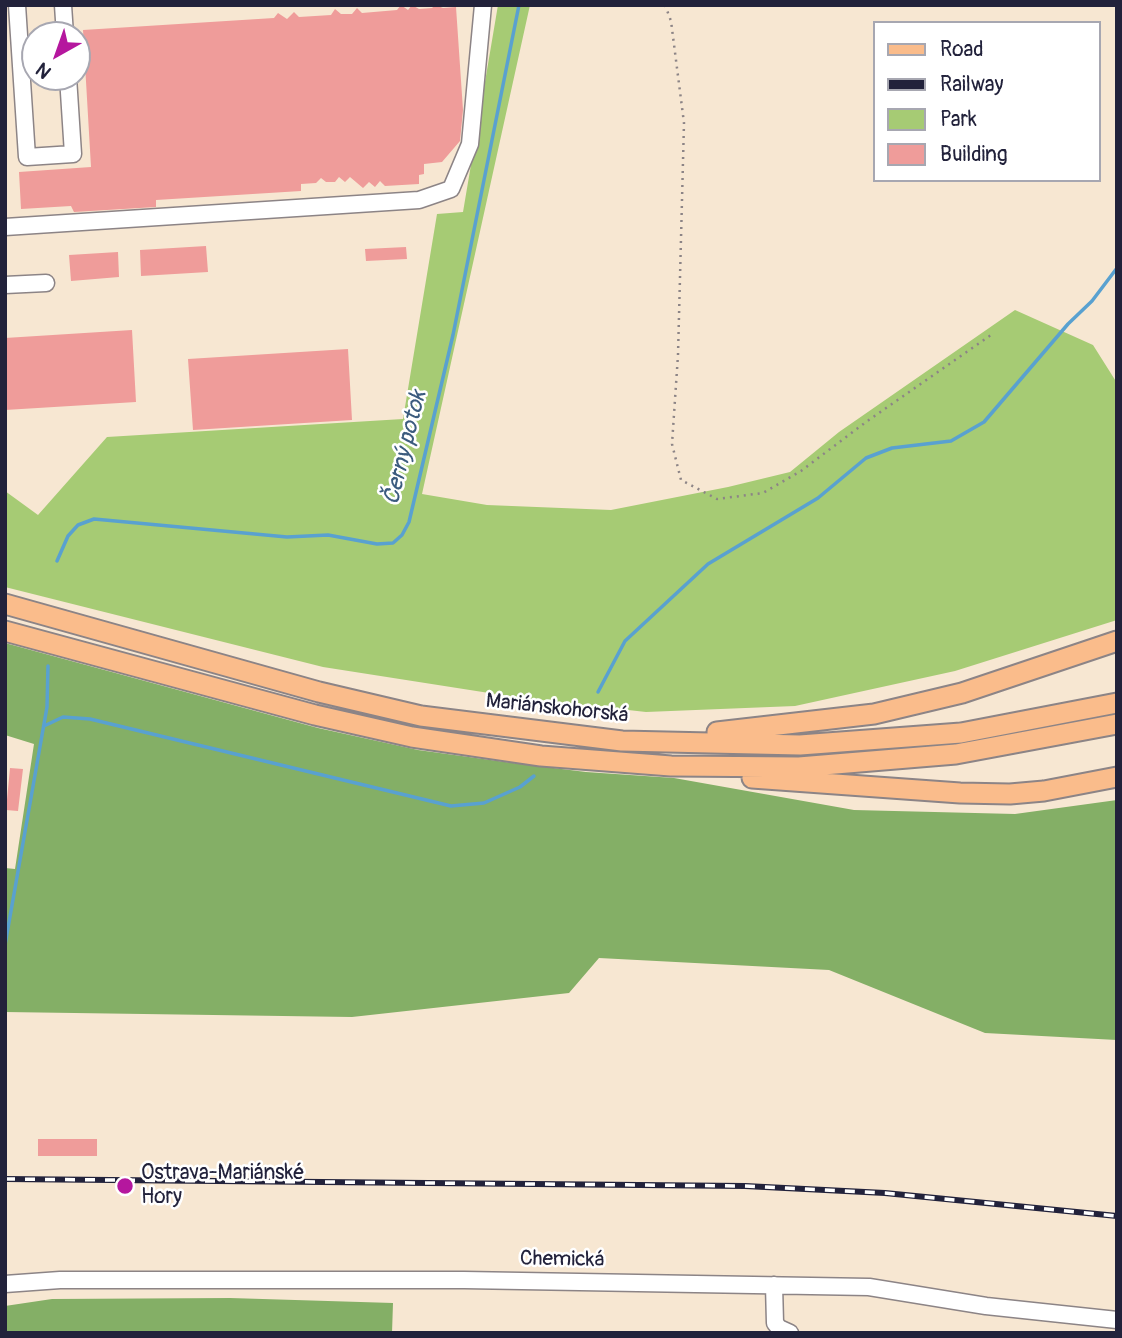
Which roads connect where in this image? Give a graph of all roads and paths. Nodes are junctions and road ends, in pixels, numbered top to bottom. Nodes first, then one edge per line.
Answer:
1 (17, 5) edge
2 (482, 5) edge
3 (665, 5) edge
4 (21, 65) edge
5 (23, 91) edge
6 (69, 91) edge
7 (5, 211) edge
8 (6, 226) edge
9 (46, 283) dead end
10 (5, 285) edge
11 (991, 335) dead end
12 (5, 604) edge
13 (5, 631) edge
14 (1117, 641) edge
15 (1117, 703) edge
16 (1117, 724) edge
17 (622, 741) junction
18 (671, 766) junction
19 (1117, 777) edge
20 (5, 1284) edge
21 (774, 1285) junction
22 (1079, 1315) junction
23 (1117, 1320) edge
24 (790, 1333) edge
25 (1080, 1333) edge

1 - 4 street
2 - 8 street
3 - 11 path
5 - 6 street
7 - 8 street
9 - 10 street
12 - 17 main road, Mariánskohorská
13 - 18 main road
14 - 17 main road
15 - 17 main road, Mariánskohorská
16 - 18 main road
18 - 19 main road
20 - 21 street, Chemická
21 - 22 street, Chemická
21 - 24 street
22 - 23 street, Chemická
22 - 25 street

